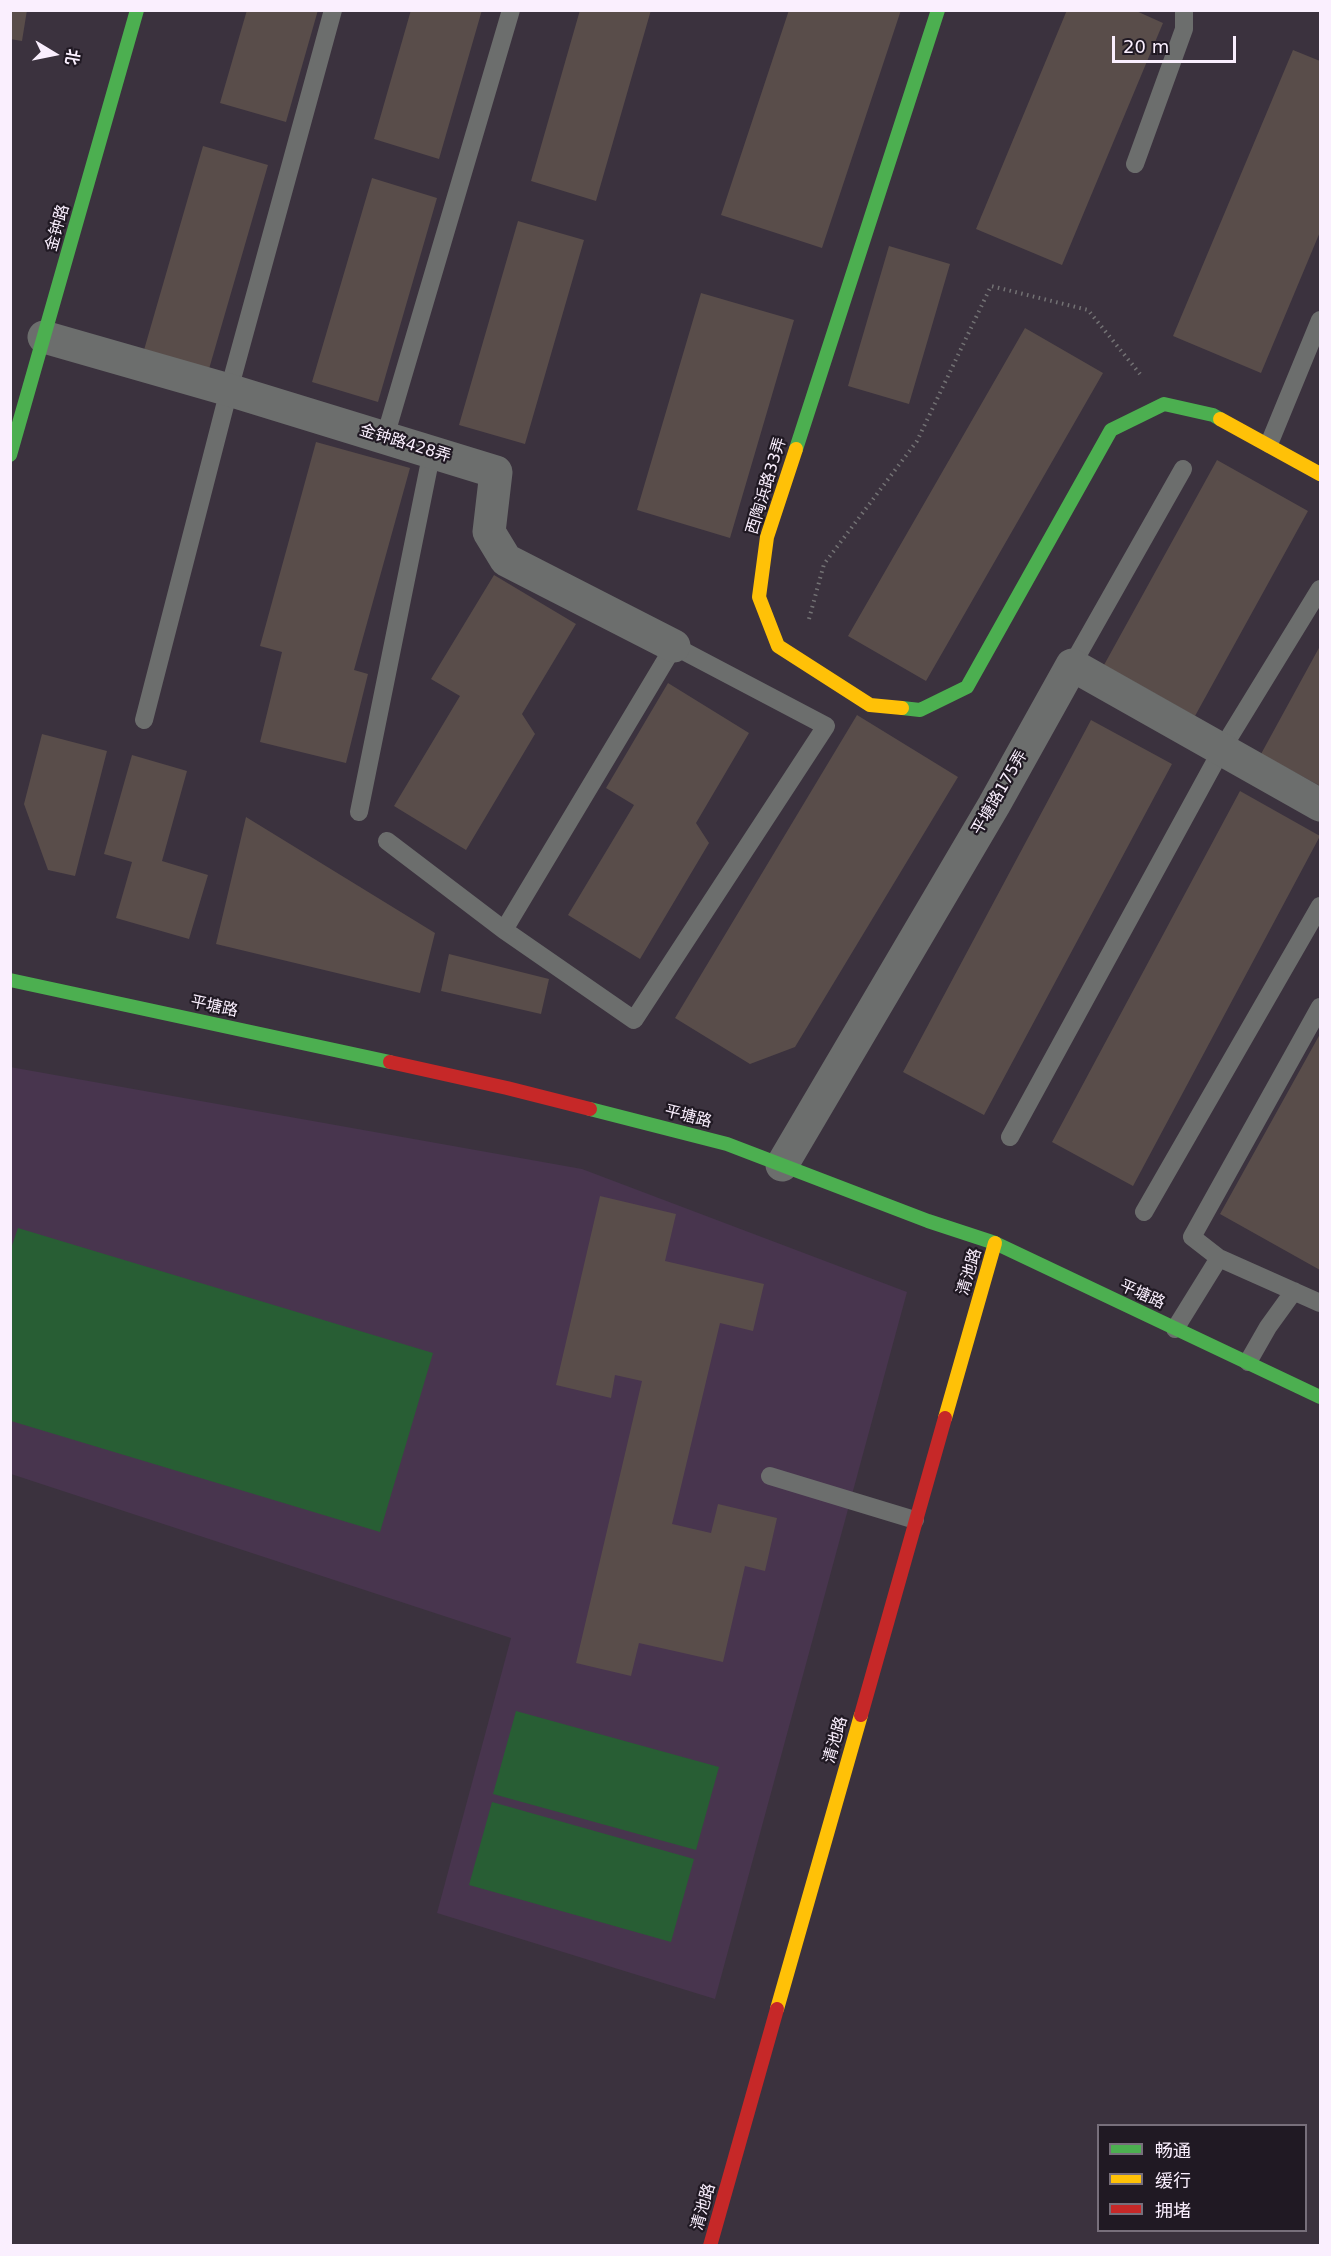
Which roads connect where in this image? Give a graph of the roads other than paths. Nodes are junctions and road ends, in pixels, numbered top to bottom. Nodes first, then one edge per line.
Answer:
1 (137, 10) edge
2 (333, 10) edge
3 (511, 10) edge
4 (938, 10) edge
5 (1184, 10) edge
6 (1135, 164) dead end
7 (1320, 320) edge
8 (44, 337) junction
9 (229, 390) junction
10 (385, 437) junction
11 (1269, 444) junction
12 (432, 452) junction
13 (10, 455) edge
14 (1183, 469) dead end
15 (1320, 474) edge
16 (1320, 589) edge
17 (674, 646) junction
18 (1072, 664) junction
19 (144, 720) dead end
20 (1222, 749) junction
21 (1320, 805) edge
22 (359, 812) dead end
23 (387, 841) dead end
24 (1320, 906) edge
25 (504, 930) junction
26 (10, 980) edge
27 (1320, 1007) edge
28 (1010, 1137) dead end
29 (782, 1165) junction
30 (1144, 1212) dead end
31 (995, 1244) junction
32 (1219, 1258) junction
33 (1294, 1291) junction
34 (1320, 1302) edge
35 (1175, 1329) junction
36 (1248, 1362) junction
37 (1319, 1394) edge
38 (770, 1476) dead end
39 (915, 1520) junction
40 (710, 2246) edge

1 - 8 street, 金钟路
2 - 9 lane
3 - 10 lane
4 - 11 street, 西陶浜路33弄
5 - 6 lane
7 - 11 lane
8 - 9 street, 金钟路428弄
8 - 13 street, 金钟路
9 - 10 street, 金钟路428弄
9 - 19 lane
10 - 12 street, 金钟路428弄
11 - 15 street
12 - 17 street, 金钟路428弄
12 - 22 lane
14 - 18 lane
16 - 20 lane
17 - 25 lane
17 - 25 lane
18 - 20 street
18 - 29 street, 平塘路175弄
20 - 21 street
20 - 28 lane
23 - 25 lane
24 - 30 lane
26 - 29 street, 平塘路
27 - 32 lane
29 - 31 street, 平塘路
31 - 35 street, 平塘路
31 - 39 street, 清池路
32 - 33 lane
32 - 35 lane
33 - 34 lane
33 - 36 lane
35 - 36 street, 平塘路
36 - 37 street, 平塘路
38 - 39 lane
39 - 40 street, 清池路

